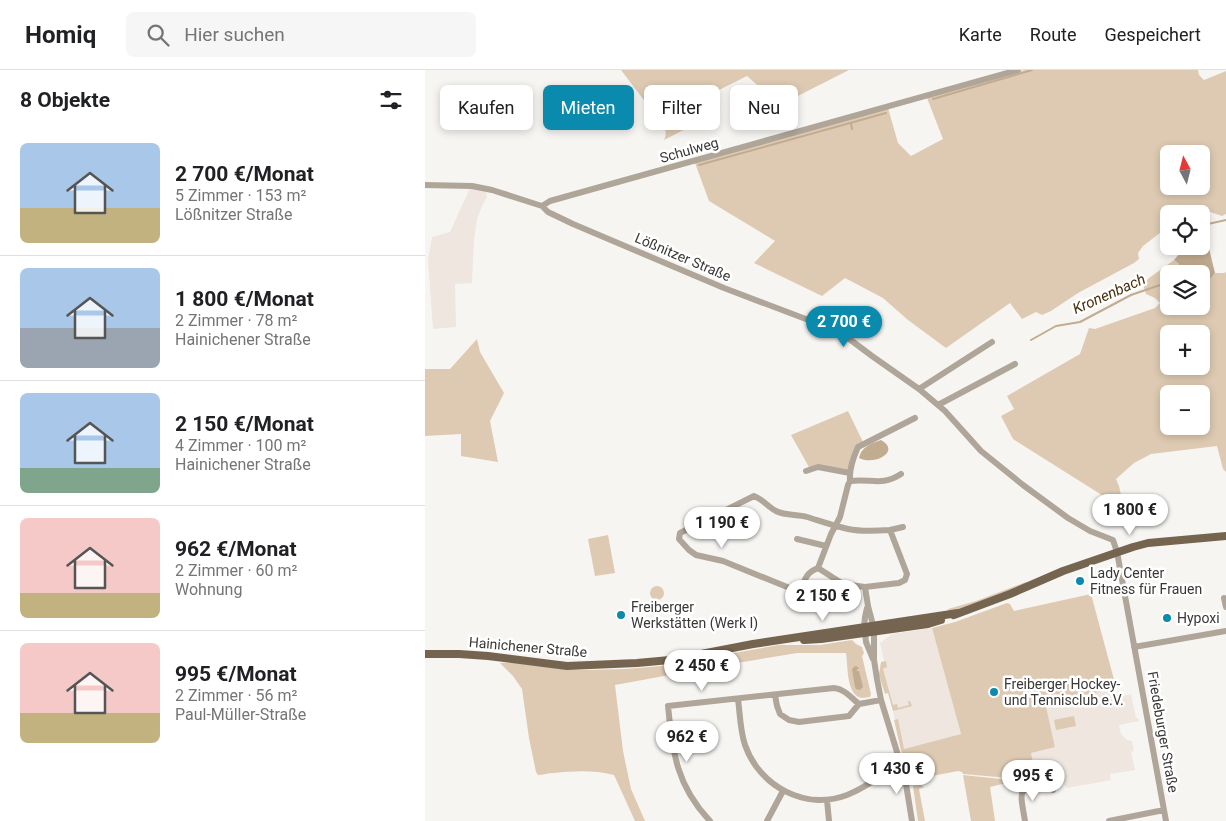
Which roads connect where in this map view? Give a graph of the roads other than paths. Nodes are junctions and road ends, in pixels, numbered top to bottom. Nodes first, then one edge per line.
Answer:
1 (1018, 70) edge
2 (425, 185) edge
3 (542, 206) junction
4 (992, 342) dead end
5 (1015, 364) dead end
6 (919, 389) junction
7 (939, 405) junction
8 (915, 418) dead end
9 (807, 471) dead end
10 (850, 473) junction
11 (901, 474) dead end
12 (851, 481) junction
13 (836, 526) junction
14 (903, 527) dead end
15 (890, 530) junction
16 (1226, 536) edge
17 (797, 539) dead end
18 (827, 546) junction
19 (1117, 552) junction
20 (818, 568) junction
21 (865, 587) junction
22 (1224, 598) dead end
23 (868, 606) junction
24 (1226, 607) edge
25 (873, 629) junction
26 (865, 630) junction
27 (1226, 631) edge
28 (1134, 647) junction
29 (425, 654) edge
30 (873, 660) junction
31 (775, 695) junction
32 (738, 699) junction
33 (881, 700) junction
34 (859, 704) junction
35 (900, 764) junction
36 (1053, 790) dead end
37 (783, 791) junction
38 (827, 800) junction
39 (1164, 810) junction
40 (710, 821) edge
41 (767, 821) edge
42 (829, 821) edge
43 (912, 821) edge
44 (1025, 821) edge
45 (1109, 821) edge
46 (1166, 821) edge

1 - 3 street, Schulweg
2 - 3 street, Lößnitzer Straße
3 - 6 street, Lößnitzer Straße
4 - 6 street
5 - 7 street
6 - 7 street, Lößnitzer Straße
7 - 19 street, Lößnitzer Straße
8 - 10 street
9 - 10 street
10 - 12 street
11 - 12 street
12 - 13 street
13 - 15 street
13 - 18 street
13 - 20 street
14 - 15 street
15 - 21 street
16 - 19 main road, Hainichener Straße
17 - 18 street
18 - 20 street
19 - 25 main road, Hainichener Straße
19 - 28 street, Friedeburger Straße
20 - 21 street
21 - 23 street
22 - 24 street
23 - 25 street
23 - 26 street
25 - 26 main road, Hainichener Straße
25 - 30 street
26 - 29 main road, Hainichener Straße
26 - 30 street
27 - 28 street
28 - 39 street, Friedeburger Straße
30 - 33 street
31 - 32 street
31 - 34 street
31 - 34 street
32 - 37 street
32 - 40 street
33 - 34 street
33 - 35 street
35 - 38 street
35 - 43 street
36 - 44 street
37 - 38 street
37 - 41 street
38 - 42 street
39 - 45 street
39 - 46 street, Friedeburger Straße

